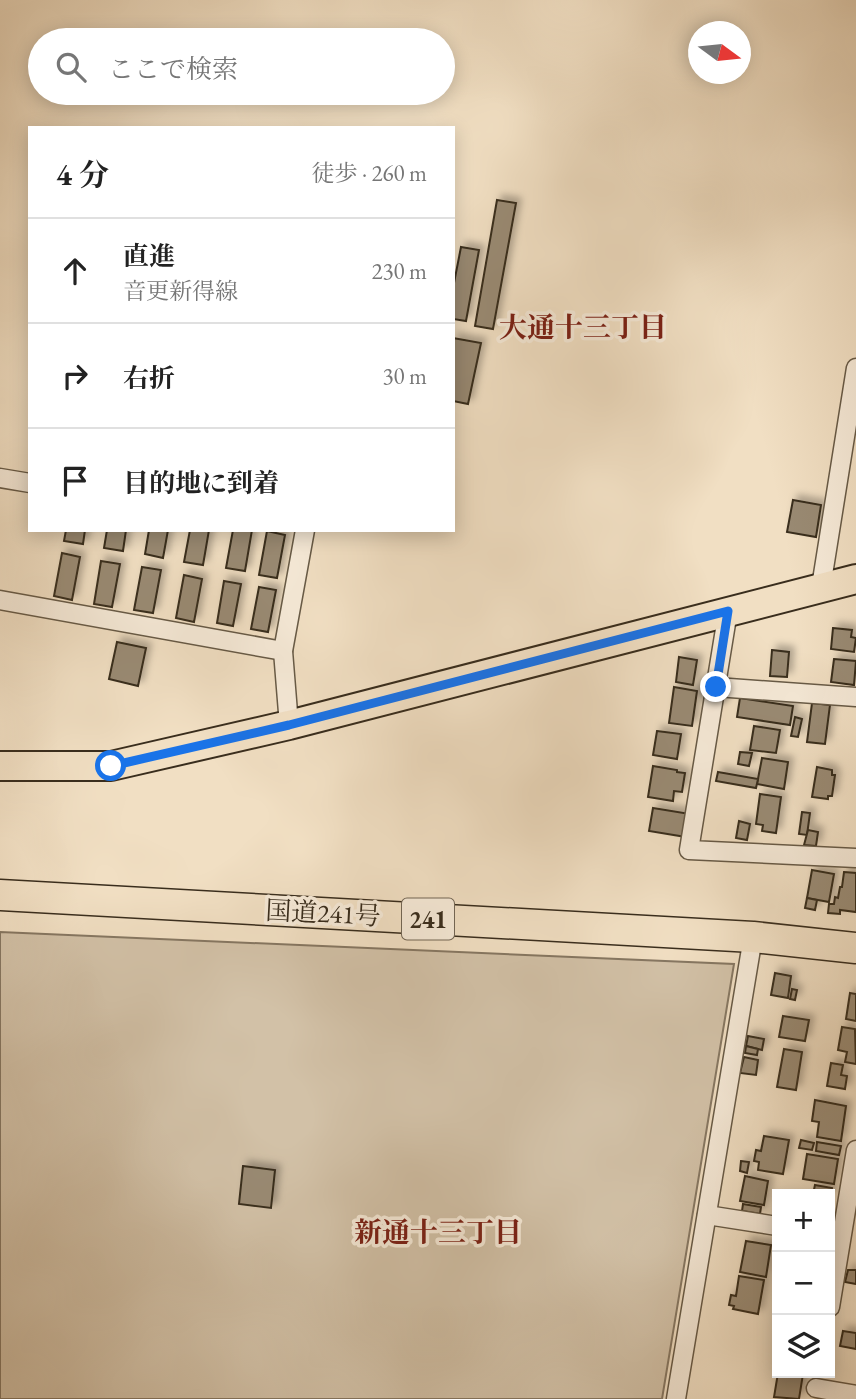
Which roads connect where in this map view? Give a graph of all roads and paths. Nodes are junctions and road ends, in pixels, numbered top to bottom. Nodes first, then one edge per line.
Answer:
1 (856, 368) edge
2 (0, 478) edge
3 (28, 483) edge
4 (305, 532) edge
5 (856, 579) edge
6 (821, 587) junction
7 (0, 600) edge
8 (728, 611) junction
9 (283, 651) junction
10 (716, 687) junction
11 (856, 697) edge
12 (289, 725) junction
13 (0, 766) edge
14 (856, 859) edge
15 (0, 895) edge
16 (753, 937) junction
17 (856, 948) edge
18 (856, 1150) edge
19 (707, 1215) junction
20 (772, 1225) edge
21 (842, 1237) edge
22 (835, 1278) edge
23 (816, 1387) edge
24 (856, 1395) edge
25 (676, 1399) edge

1 - 6 street
2 - 3 street
4 - 9 street
5 - 6 main road
6 - 8 main road
7 - 9 street
8 - 10 street
8 - 12 main road
9 - 12 street
10 - 11 street
10 - 14 street
12 - 13 main road
15 - 16 highway, 国道241号 / 241
16 - 17 highway, 国道241号 / 241
16 - 19 street
18 - 21 street
19 - 20 street
19 - 25 street
21 - 22 street
23 - 24 street

